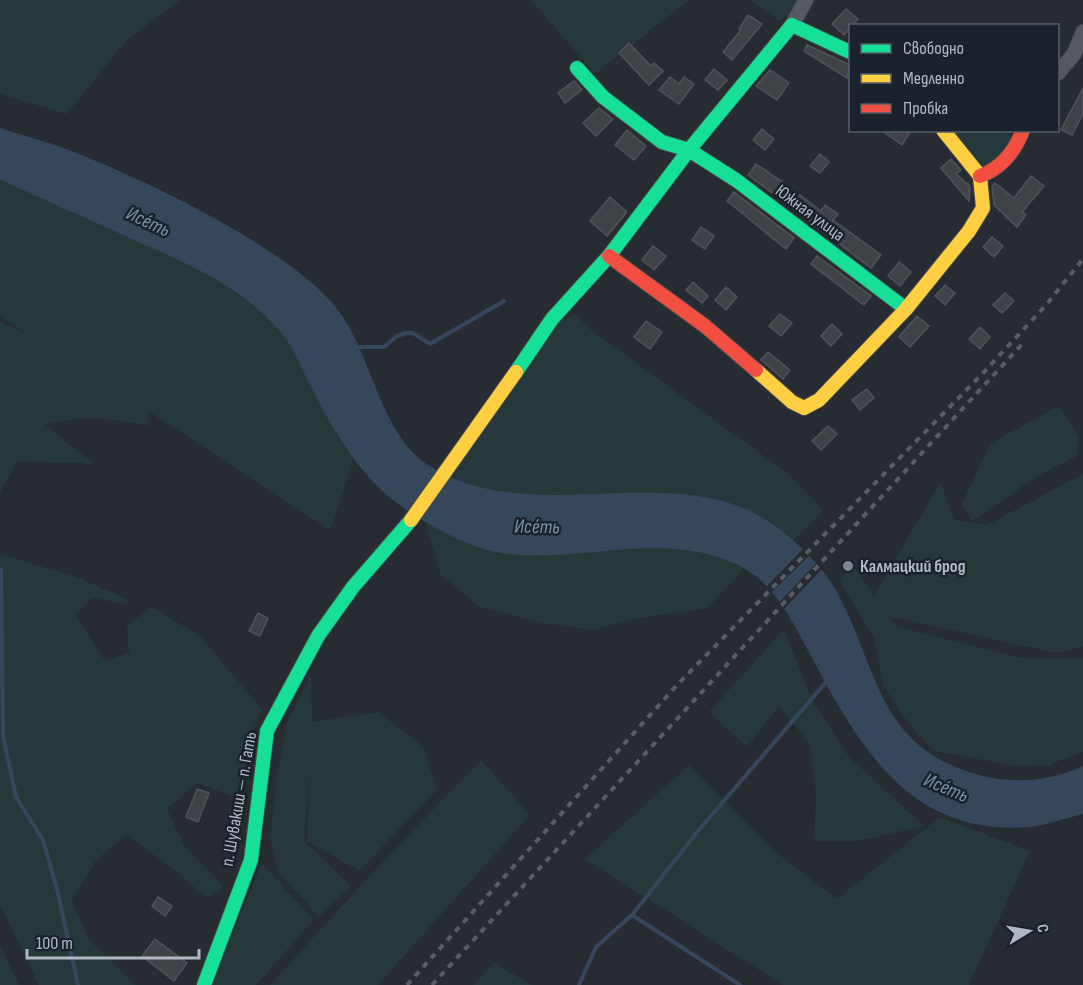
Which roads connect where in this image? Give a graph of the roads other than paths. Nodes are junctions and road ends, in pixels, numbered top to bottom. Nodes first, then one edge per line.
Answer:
1 (806, 0) edge
2 (792, 25) junction
3 (1083, 32) edge
4 (849, 52) edge
5 (577, 68) dead end
6 (1059, 72) edge
7 (945, 132) edge
8 (1022, 132) edge
9 (688, 150) junction
10 (980, 176) junction
11 (609, 256) junction
12 (906, 309) junction
13 (204, 985) edge

1 - 2 street
2 - 4 street
2 - 9 street, п. Шувакиш — п. Гать
3 - 6 street
5 - 9 street, Южная улица
7 - 10 street
8 - 10 street
9 - 11 street, п. Шувакиш — п. Гать
9 - 12 street, Южная улица
10 - 12 street
11 - 12 street
11 - 13 street, п. Шувакиш — п. Гать

